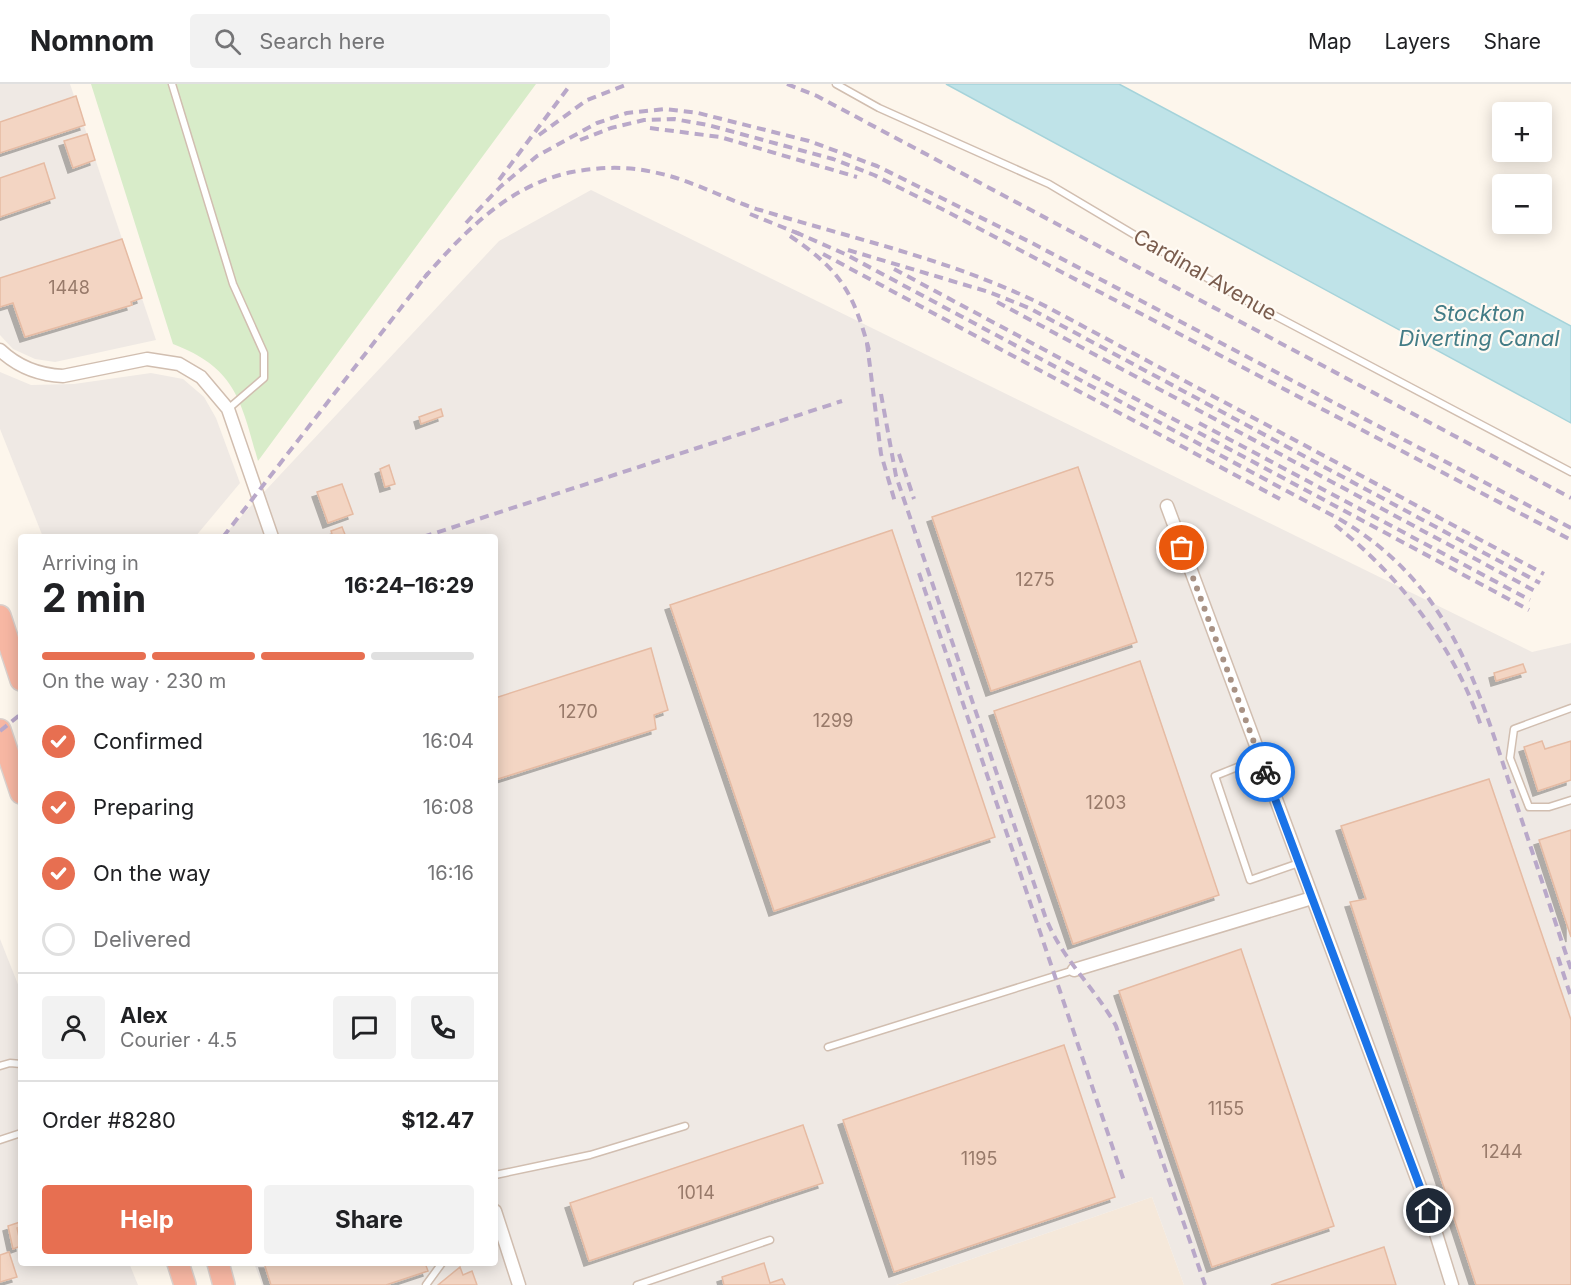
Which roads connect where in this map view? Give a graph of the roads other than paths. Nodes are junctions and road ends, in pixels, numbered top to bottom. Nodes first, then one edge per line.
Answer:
1 (172, 84) edge
2 (836, 84) edge
3 (0, 350) edge
4 (228, 409) junction
5 (1571, 472) edge
6 (1167, 506) dead end
7 (271, 534) edge
8 (0, 616) edge
9 (18, 671) edge
10 (1571, 708) edge
11 (0, 730) edge
12 (1260, 758) junction
13 (18, 784) edge
14 (1571, 800) edge
15 (1299, 863) junction
16 (1312, 898) junction
17 (1074, 970) joint
18 (828, 1047) dead end
19 (18, 1064) edge
20 (0, 1066) edge
21 (685, 1126) dead end
22 (18, 1134) edge
23 (0, 1140) edge
24 (498, 1174) edge
25 (500, 1240) edge
26 (770, 1240) dead end
27 (178, 1266) edge
28 (219, 1266) edge
29 (440, 1266) edge
30 (183, 1285) edge
31 (224, 1285) edge
32 (426, 1285) edge
33 (519, 1285) edge
34 (638, 1285) edge
35 (1452, 1285) edge

1 - 4 lane
2 - 5 lane, Cardinal Avenue
3 - 4 street
4 - 7 street
6 - 12 street
8 - 9 highway
10 - 14 lane
11 - 13 highway
12 - 15 street
12 - 15 lane
15 - 16 street
16 - 17 street
16 - 35 street
17 - 18 lane
19 - 20 lane
21 - 24 lane
22 - 23 lane
25 - 33 street
26 - 34 lane
27 - 30 highway
28 - 31 highway
29 - 32 lane

